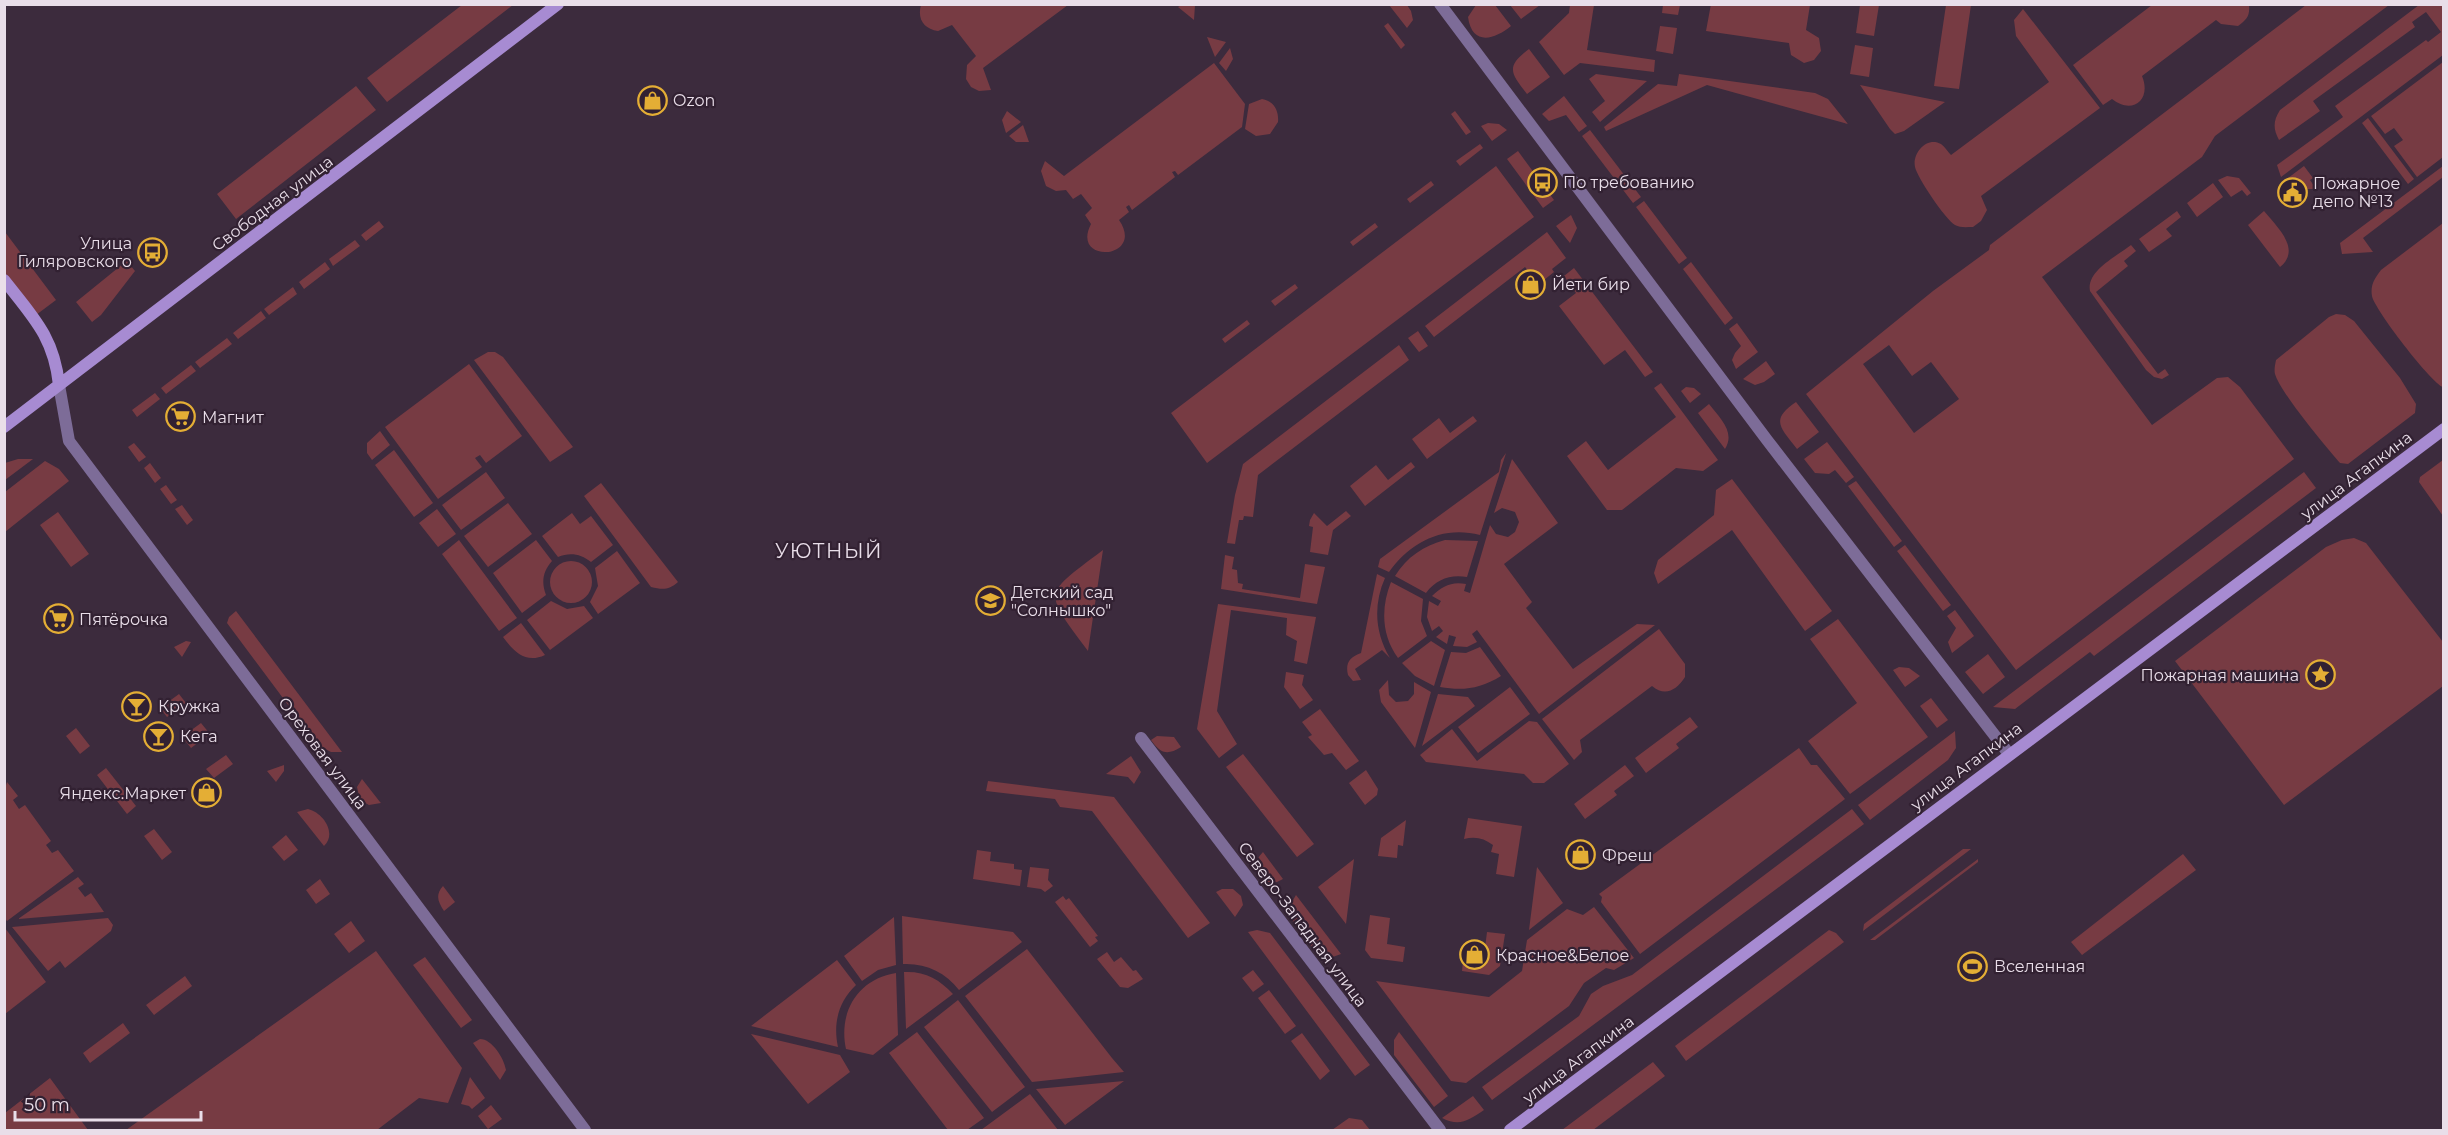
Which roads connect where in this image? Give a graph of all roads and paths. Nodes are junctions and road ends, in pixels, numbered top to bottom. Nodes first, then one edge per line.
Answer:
1 (558, 4) edge
2 (1440, 4) edge
3 (4, 280) edge
4 (59, 385) junction
5 (4, 427) edge
6 (2444, 429) edge
7 (1141, 738) dead end
8 (2009, 754) junction
9 (585, 1131) edge
10 (1440, 1131) edge
11 (1510, 1131) edge

1 - 4 main road, Свободная улица
2 - 8 street
3 - 4 main road
4 - 5 main road, Свободная улица
4 - 9 street, Ореховая улица
6 - 8 main road, улица Агапкина
7 - 10 street, Северо-Западная улица
8 - 11 main road, улица Агапкина

